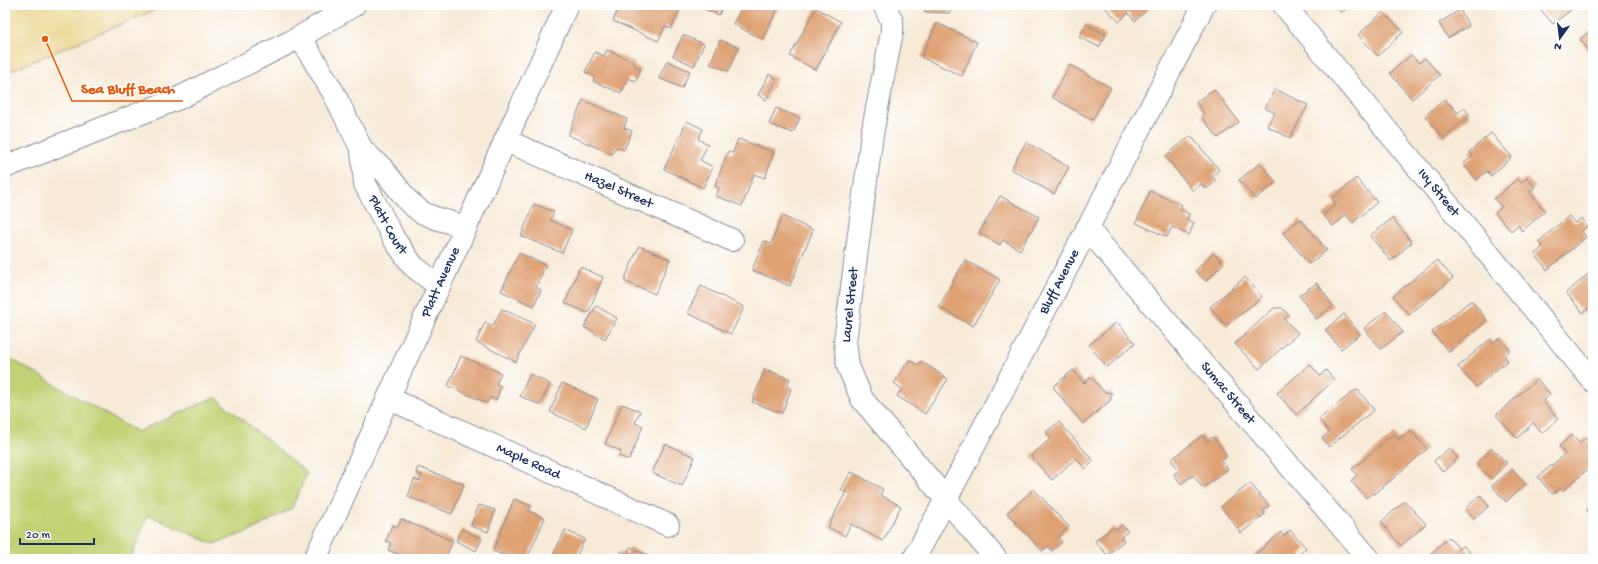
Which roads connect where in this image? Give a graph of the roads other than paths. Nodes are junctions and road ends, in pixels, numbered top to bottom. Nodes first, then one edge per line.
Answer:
1 (354, 5) edge
2 (567, 5) edge
3 (884, 5) edge
4 (1204, 5) edge
5 (1284, 5) edge
6 (300, 37) junction
7 (506, 140) junction
8 (362, 150) junction
9 (5, 167) edge
10 (466, 227) junction
11 (1087, 228) junction
12 (732, 240) dead end
13 (439, 286) junction
14 (1593, 381) edge
15 (388, 398) junction
16 (945, 499) junction
17 (668, 525) dead end
18 (315, 559) edge
19 (914, 559) edge
20 (996, 559) edge
21 (1369, 559) edge

1 - 6 street
2 - 7 street, Platt Avenue
3 - 16 street, Laurel Street
4 - 11 street, Bluff Avenue
5 - 14 street, Ivy Street
6 - 8 street, Platt Court
6 - 9 street
7 - 10 street, Platt Avenue
7 - 12 street, Hazel Street
8 - 10 street, Platt Court
8 - 13 street, Platt Court
10 - 13 street, Platt Avenue
11 - 16 street, Bluff Avenue
11 - 21 street, Sumac Street
13 - 15 street, Platt Avenue
15 - 17 street, Maple Road
15 - 18 street, Platt Avenue
16 - 19 street, Bluff Avenue
16 - 20 street, Laurel Street

